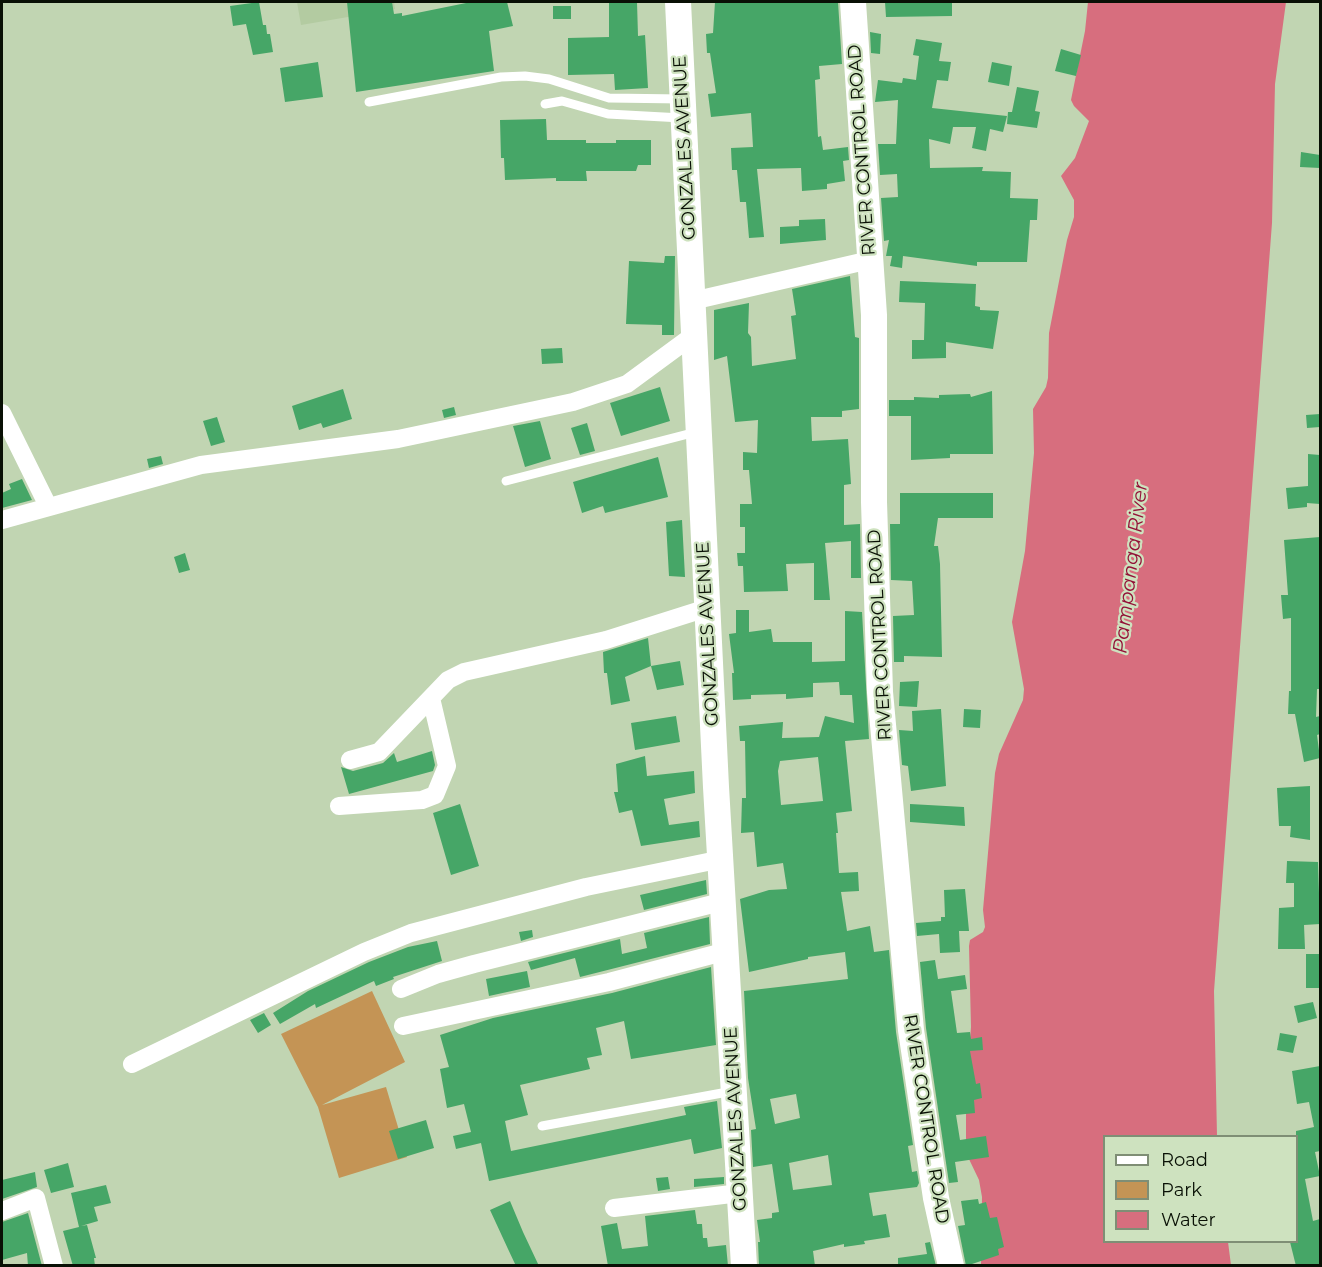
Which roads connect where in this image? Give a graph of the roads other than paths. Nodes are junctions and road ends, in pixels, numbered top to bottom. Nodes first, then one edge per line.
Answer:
1 (678, 2) edge
2 (853, 2) edge
3 (369, 102) dead end
4 (545, 104) dead end
5 (683, 109) junction
6 (870, 260) junction
7 (692, 301) junction
8 (695, 334) junction
9 (2, 412) edge
10 (698, 431) junction
11 (506, 480) dead end
12 (48, 506) junction
13 (2, 520) edge
14 (707, 608) junction
15 (431, 698) junction
16 (350, 760) dead end
17 (339, 806) dead end
18 (722, 859) junction
19 (725, 902) junction
20 (727, 951) junction
21 (401, 989) dead end
22 (403, 1026) dead end
23 (132, 1064) dead end
24 (733, 1091) junction
25 (542, 1126) dead end
26 (741, 1193) junction
27 (614, 1208) dead end
28 (2, 1211) edge
29 (54, 1266) edge
30 (744, 1266) edge
31 (951, 1266) edge

1 - 5 street, GONZALES AVENUE
2 - 6 street, RIVER CONTROL ROAD
3 - 5 lane
4 - 5 lane
5 - 7 street, GONZALES AVENUE
6 - 7 street
6 - 31 street, RIVER CONTROL ROAD
7 - 8 street, GONZALES AVENUE
8 - 10 street, GONZALES AVENUE
8 - 12 street
9 - 12 street
10 - 11 lane
10 - 14 street, GONZALES AVENUE
12 - 13 street
14 - 15 street
14 - 18 street, GONZALES AVENUE
15 - 16 street
15 - 17 street
18 - 19 street, GONZALES AVENUE
18 - 23 street
19 - 20 street, GONZALES AVENUE
19 - 21 street
20 - 22 street
20 - 24 street, GONZALES AVENUE
24 - 25 lane
24 - 26 street, GONZALES AVENUE
26 - 27 street
26 - 30 street, GONZALES AVENUE
28 - 29 street

